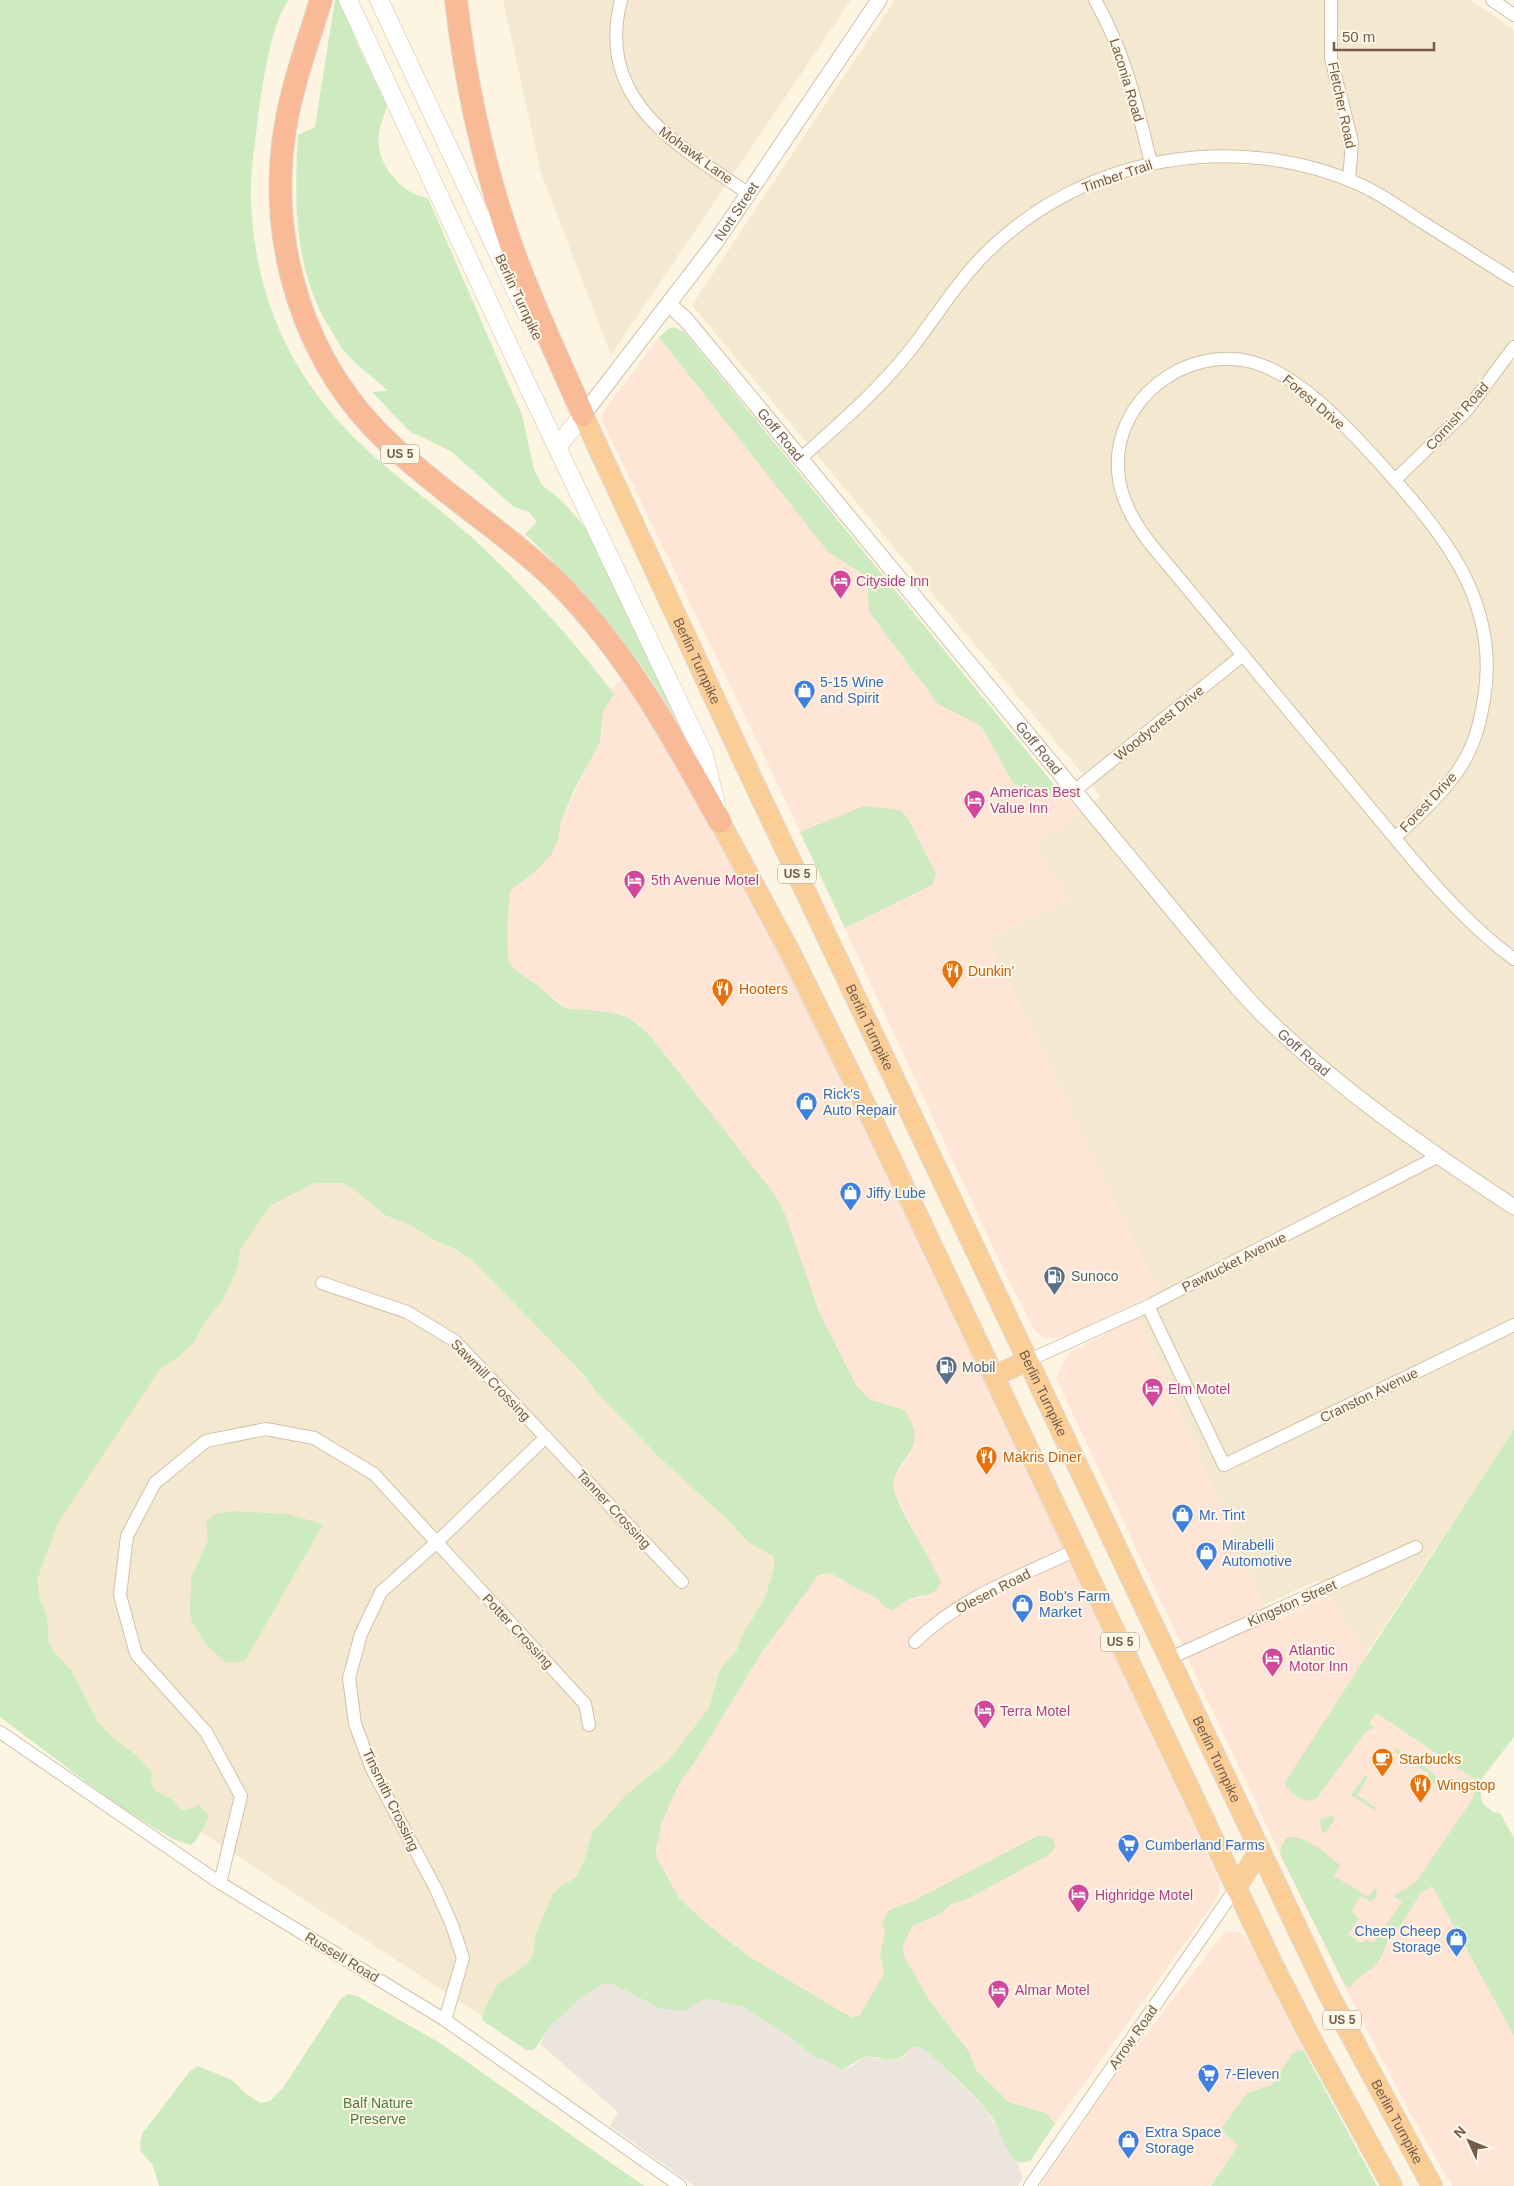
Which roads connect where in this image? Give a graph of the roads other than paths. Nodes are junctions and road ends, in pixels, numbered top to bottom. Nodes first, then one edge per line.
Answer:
1 (321, 0) edge
2 (348, 0) edge
3 (379, 0) edge
4 (456, 0) edge
5 (621, 0) edge
6 (879, 0) edge
7 (1095, 0) edge
8 (1332, 0) edge
9 (1492, 0) edge
10 (1514, 15) edge
11 (1151, 163) junction
12 (1349, 180) junction
13 (749, 194) junction
14 (1514, 280) edge
15 (669, 304) junction
16 (1514, 347) edge
17 (583, 415) junction
18 (557, 447) junction
19 (800, 459) junction
20 (1395, 480) junction
21 (1243, 655) junction
22 (1074, 791) junction
23 (720, 822) junction
24 (1395, 838) junction
25 (1514, 959) edge
26 (1439, 1156) junction
27 (1514, 1207) edge
28 (322, 1283) dead end
29 (1148, 1306) junction
30 (1514, 1325) edge
31 (1027, 1361) junction
32 (994, 1376) junction
33 (546, 1437) junction
34 (436, 1542) junction
35 (1416, 1547) dead end
36 (1076, 1550) junction
37 (682, 1582) dead end
38 (915, 1642) dead end
39 (1168, 1659) junction
40 (589, 1725) dead end
41 (0, 1732) edge
42 (1260, 1850) junction
43 (220, 1883) junction
44 (1236, 1888) junction
45 (445, 2020) junction
46 (680, 2186) edge
47 (1030, 2186) edge
48 (1392, 2186) edge
49 (1432, 2186) edge

1 - 23 highway, US 5
2 - 18 main road
3 - 17 main road, Berlin Turnpike
4 - 17 highway, US 5
5 - 13 street, Mohawk Lane
6 - 13 street, Nott Street
7 - 11 street, Laconia Road
8 - 12 street, Fletcher Road
9 - 10 street
11 - 12 street, Timber Trail
11 - 19 street, Timber Trail
12 - 14 street, Timber Trail
13 - 15 street, Nott Street
15 - 17 street, Nott Street
15 - 19 street, Goff Road
16 - 20 street, Cornish Road
17 - 18 main road
17 - 31 highway, Berlin Turnpike / US 5
18 - 23 main road
19 - 22 street, Goff Road
20 - 21 street, Forest Drive
20 - 24 street, Forest Drive
21 - 22 street, Woodycrest Drive
21 - 24 street, Forest Drive
22 - 26 street, Goff Road
23 - 32 highway, US 5
24 - 25 street, Forest Drive
26 - 27 street, Goff Road
26 - 29 street, Pawtucket Avenue
28 - 33 street, Sawmill Crossing
29 - 30 street, Cranston Avenue
29 - 31 street, Pawtucket Avenue
31 - 32 highway
31 - 39 highway, Berlin Turnpike / US 5
32 - 36 highway, US 5
33 - 34 street, Tinsmith Crossing
33 - 37 street, Tanner Crossing
34 - 40 street, Potter Crossing
34 - 43 street, Potter Crossing
34 - 45 street, Tinsmith Crossing
35 - 39 street, Kingston Street
36 - 38 street, Olesen Road
36 - 44 highway, US 5
39 - 42 highway, Berlin Turnpike / US 5
41 - 43 street, Russell Road
42 - 44 highway
42 - 49 highway, Berlin Turnpike / US 5
43 - 45 street, Russell Road
44 - 47 street, Arrow Road
44 - 48 highway, US 5
45 - 46 street, Russell Road

